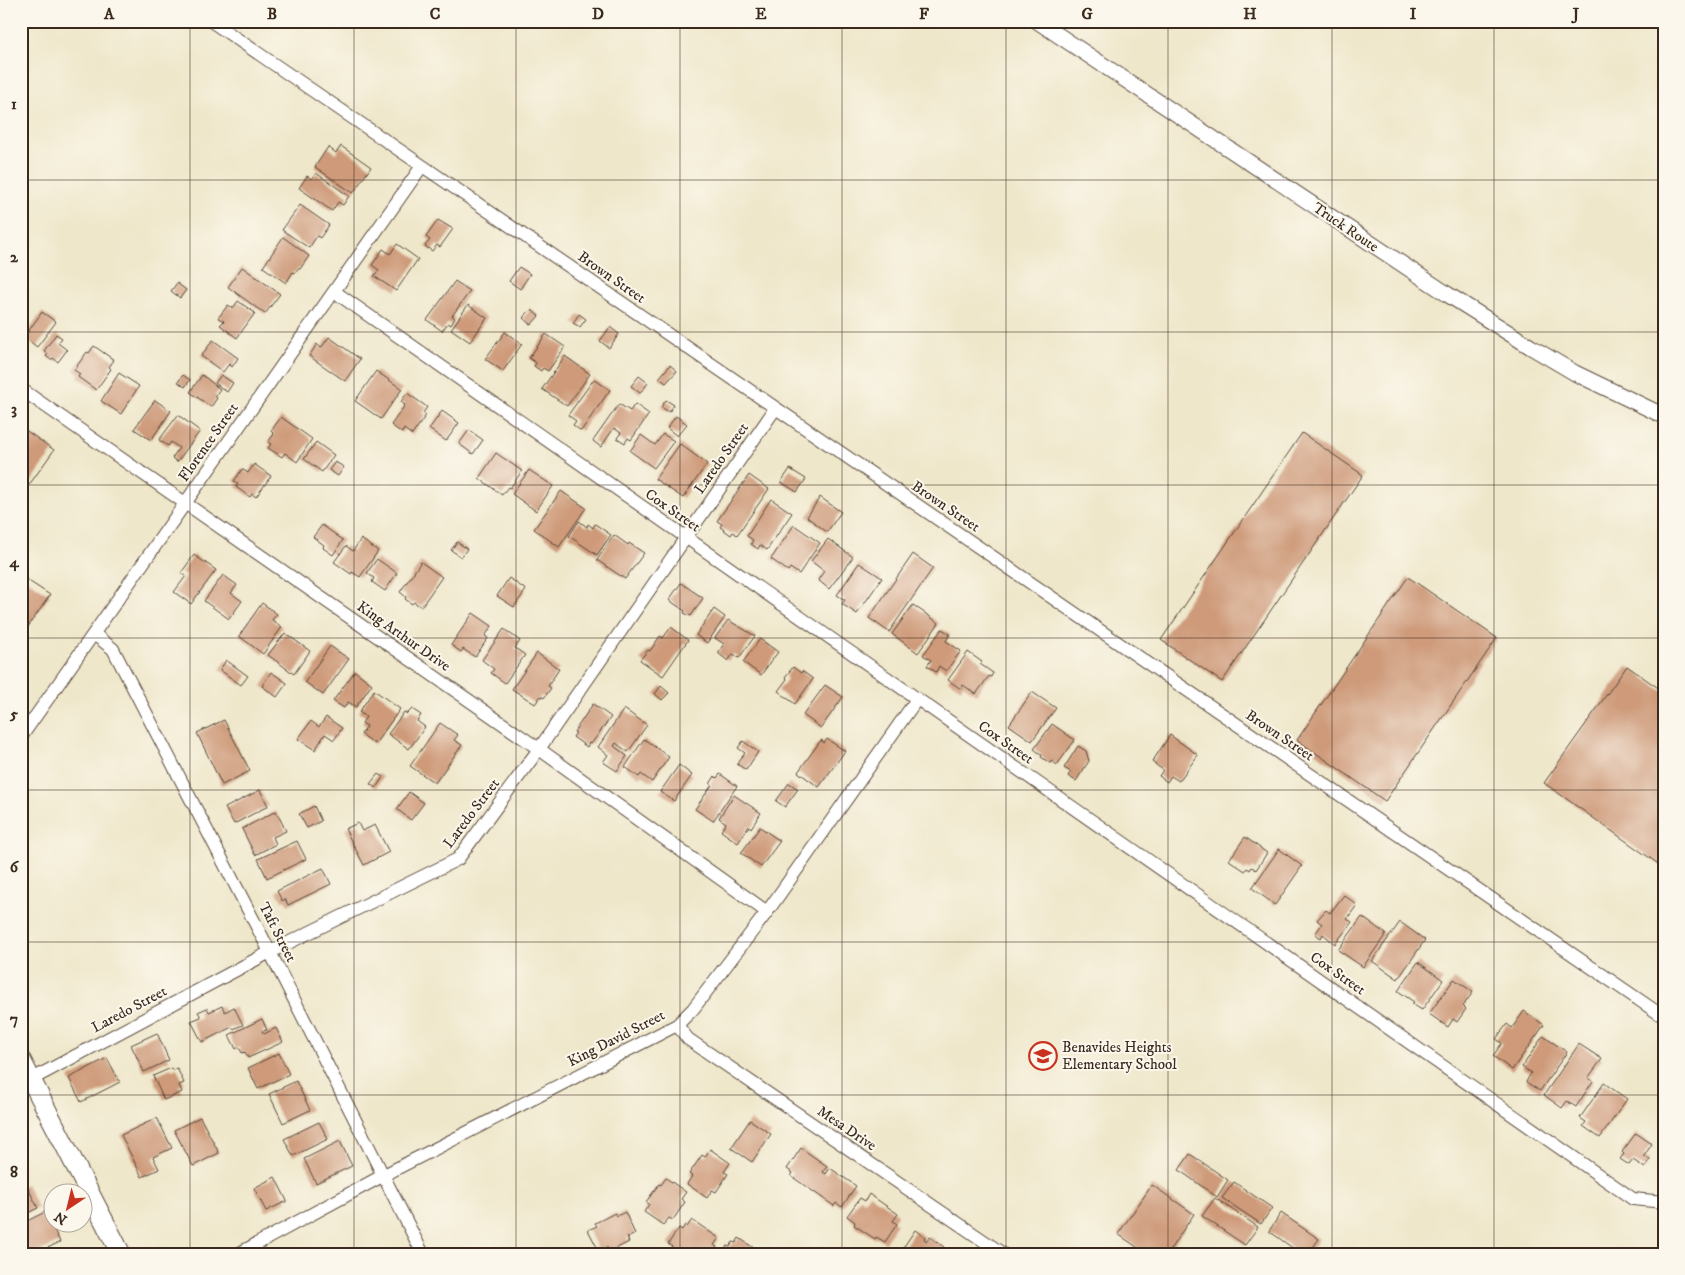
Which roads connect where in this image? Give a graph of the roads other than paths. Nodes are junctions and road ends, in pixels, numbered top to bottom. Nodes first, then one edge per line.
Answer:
1 (211, 21) edge
2 (1037, 21) edge
3 (422, 166) junction
4 (335, 292) junction
5 (21, 389) edge
6 (775, 409) junction
7 (1664, 416) edge
8 (184, 503) junction
9 (685, 538) junction
10 (94, 634) junction
11 (917, 700) junction
12 (21, 737) edge
13 (539, 749) junction
14 (767, 912) junction
15 (270, 952) junction
16 (1664, 1017) edge
17 (677, 1025) junction
18 (21, 1060) edge
19 (26, 1082) edge
20 (384, 1175) junction
21 (1664, 1202) edge
22 (121, 1254) edge
23 (238, 1254) edge
24 (423, 1254) edge
25 (1003, 1254) edge

1 - 3 street, Brown Street
2 - 7 street, Truck Route
3 - 4 street, Florence Street
3 - 6 street, Brown Street
4 - 8 street, Florence Street
4 - 9 street, Cox Street
5 - 8 street, King Arthur Drive
6 - 9 street, Laredo Street
6 - 16 street, Brown Street
8 - 10 street, Florence Street
8 - 13 street, King Arthur Drive
9 - 11 street, Cox Street
9 - 13 street, Laredo Street
10 - 12 street, Florence Street
10 - 15 street, Taft Street
11 - 14 street, King David Street
11 - 21 street, Cox Street
13 - 14 street, King Arthur Drive
13 - 15 street, Laredo Street
14 - 17 street, King David Street
15 - 19 street, Laredo Street
15 - 20 street, Taft Street
17 - 20 street, King David Street
17 - 25 street, Mesa Drive
18 - 19 main road
19 - 22 main road
20 - 23 street, King David Street
20 - 24 street, Taft Street

